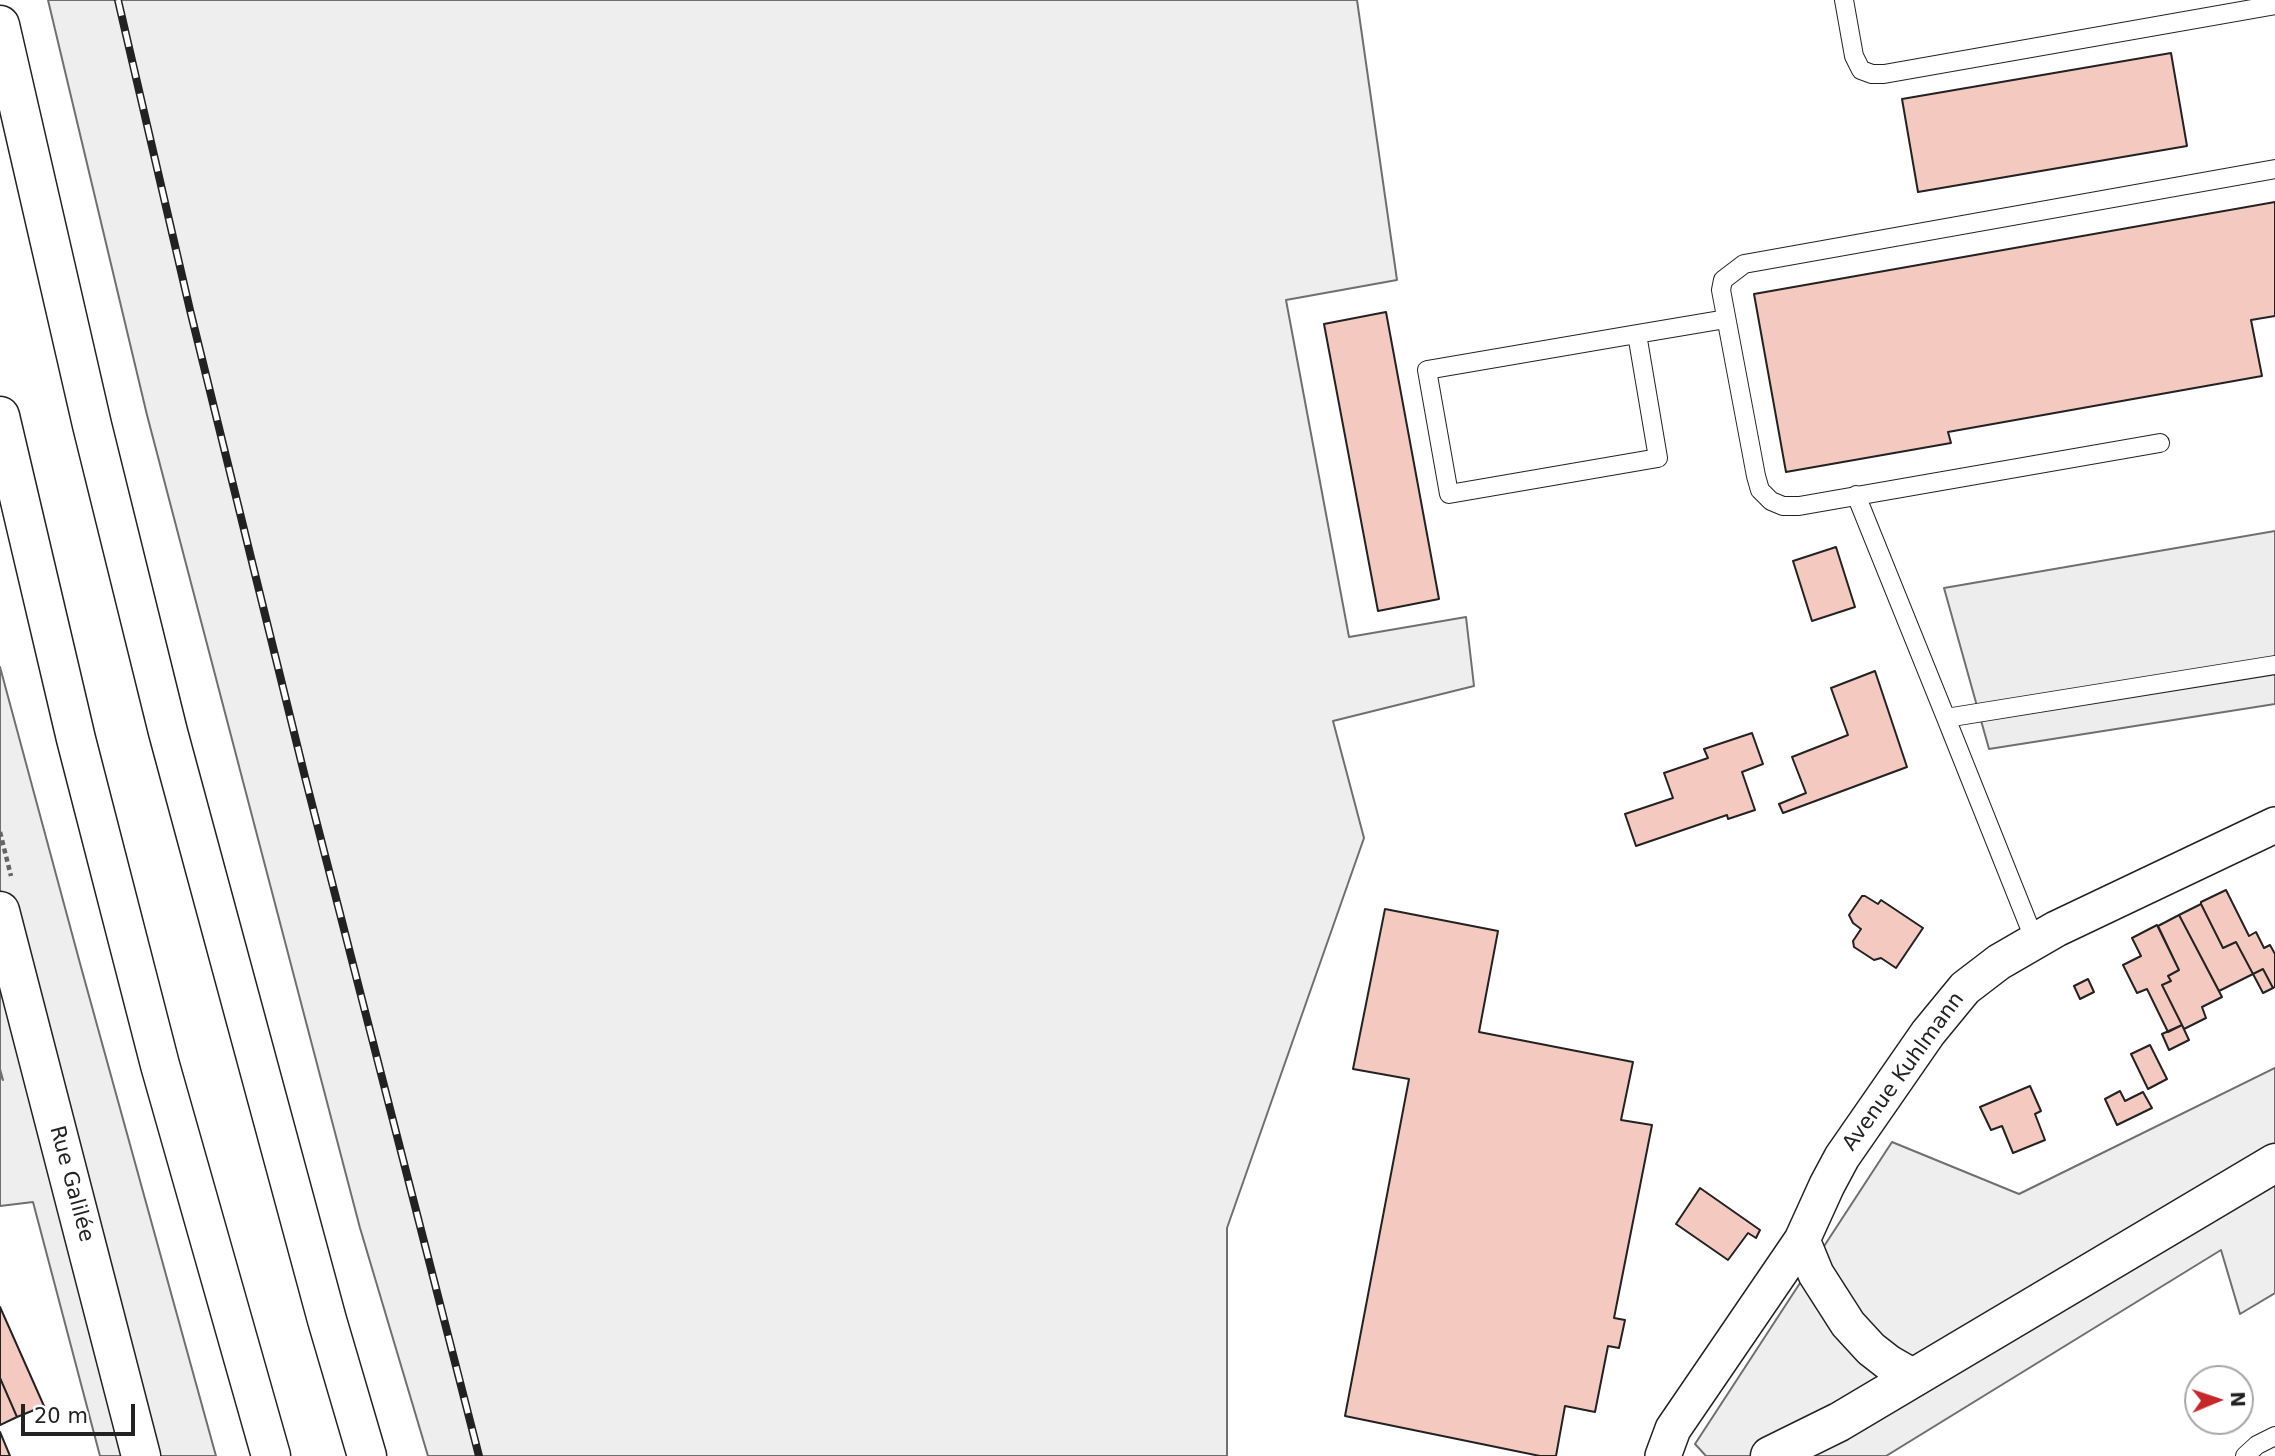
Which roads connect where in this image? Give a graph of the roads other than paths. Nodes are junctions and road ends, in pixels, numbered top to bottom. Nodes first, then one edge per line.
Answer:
1 (1844, 0) edge
2 (2275, 5) edge
3 (0, 25) edge
4 (2275, 170) edge
5 (1726, 319) junction
6 (1637, 334) junction
7 (0, 416) edge
8 (2160, 443) dead end
9 (1856, 495) junction
10 (2275, 665) edge
11 (1946, 718) junction
12 (2275, 825) edge
13 (0, 911) edge
14 (2035, 941) junction
15 (2275, 1163) edge
16 (1802, 1240) junction
17 (1914, 1378) junction
18 (1839, 1422) junction
19 (2275, 1436) edge
20 (142, 1456) edge
21 (271, 1456) edge
22 (367, 1456) edge
23 (1663, 1456) edge
24 (1770, 1456) edge
25 (1800, 1456) edge
26 (2245, 1456) edge

1 - 2 lane
3 - 22 main road
4 - 5 lane
5 - 6 lane
5 - 9 lane
6 - 6 lane
7 - 21 main road
8 - 9 lane
9 - 11 lane
10 - 11 lane
11 - 14 lane
12 - 14 street, Avenue Kuhlmann
13 - 20 main road, Rue Galilée
14 - 16 street, Avenue Kuhlmann
15 - 17 main road
16 - 17 street
16 - 23 street, Avenue Kuhlmann
17 - 18 main road
18 - 24 main road
18 - 25 main road
19 - 26 lane

